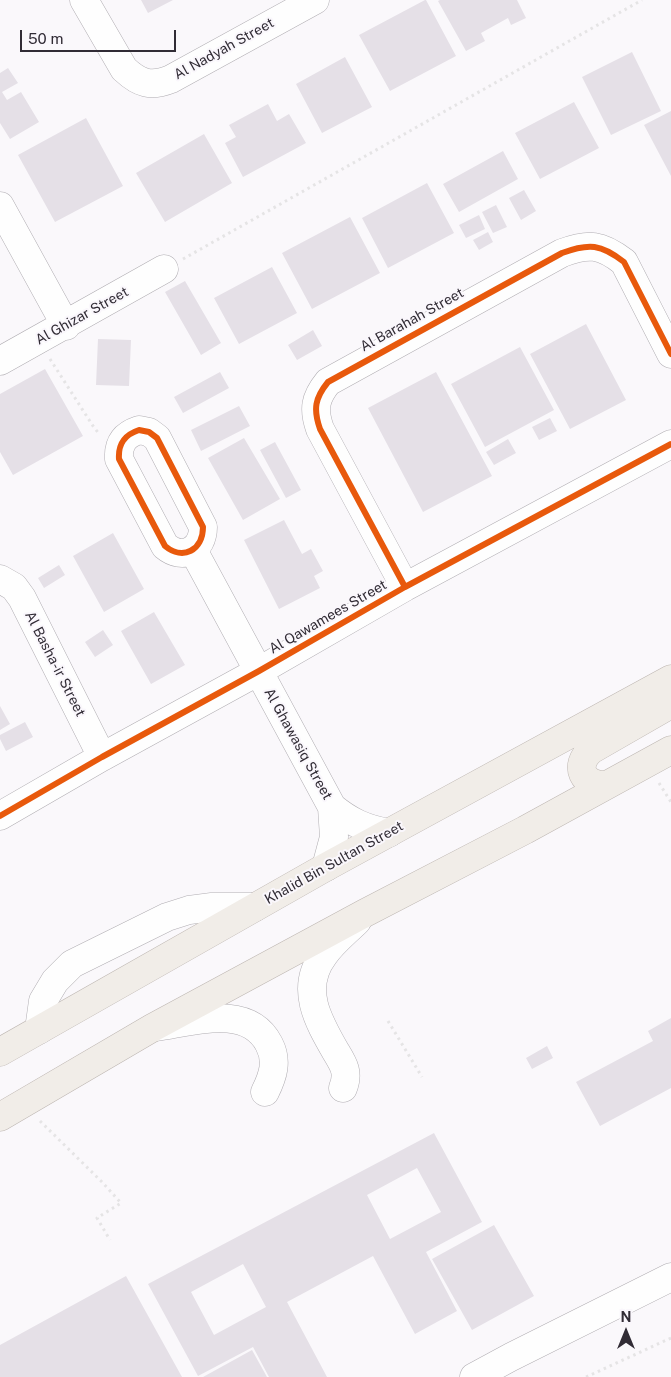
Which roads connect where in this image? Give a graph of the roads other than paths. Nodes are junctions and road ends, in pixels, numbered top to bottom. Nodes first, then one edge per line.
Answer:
1 (84, 0) edge
2 (315, 0) edge
3 (0, 206) edge
4 (164, 270) road end
5 (66, 326) junction
6 (671, 354) edge
7 (0, 361) edge
8 (671, 444) edge
9 (193, 550) junction
10 (0, 579) edge
11 (405, 587) junction
12 (259, 672) junction
13 (671, 679) edge
14 (671, 704) edge
15 (671, 750) edge
16 (102, 757) junction
17 (606, 785) junction
18 (332, 807) junction
19 (0, 816) edge
20 (389, 833) junction
21 (326, 867) junction
22 (254, 907) junction
23 (365, 913) junction
24 (152, 1028) junction
25 (39, 1030) junction
26 (0, 1052) edge
27 (344, 1088) dead end
28 (265, 1092) dead end
29 (11, 1110) edge
30 (671, 1277) edge
31 (474, 1377) edge

1 - 2 street, Al Nadyah Street
3 - 5 street
4 - 5 street, Al Ghizar Street
5 - 7 street, Al Ghizar Street
6 - 11 street, Al Barahah Street
8 - 11 street, Al Qawamees Street
9 - 9 street
9 - 12 street, Al Ghawasiq Street
10 - 16 street, Al Basha-ir Street
11 - 12 street, Al Qawamees Street
12 - 16 street, Al Qawamees Street
12 - 18 street, Al Ghawasiq Street
13 - 20 main road, Khalid Bin Sultan Street
14 - 17 main road
15 - 17 main road
16 - 19 street, Al Qawamees Street
17 - 23 main road
18 - 20 street, Al Ghawasiq Street
18 - 21 street, Al Ghawasiq Street
20 - 21 main road, Khalid Bin Sultan Street
21 - 22 main road, Khalid Bin Sultan Street
22 - 25 main road, Khalid Bin Sultan Street
22 - 25 street
23 - 24 main road
23 - 27 street
24 - 28 street
24 - 29 main road
25 - 26 main road, Khalid Bin Sultan Street
30 - 31 street

